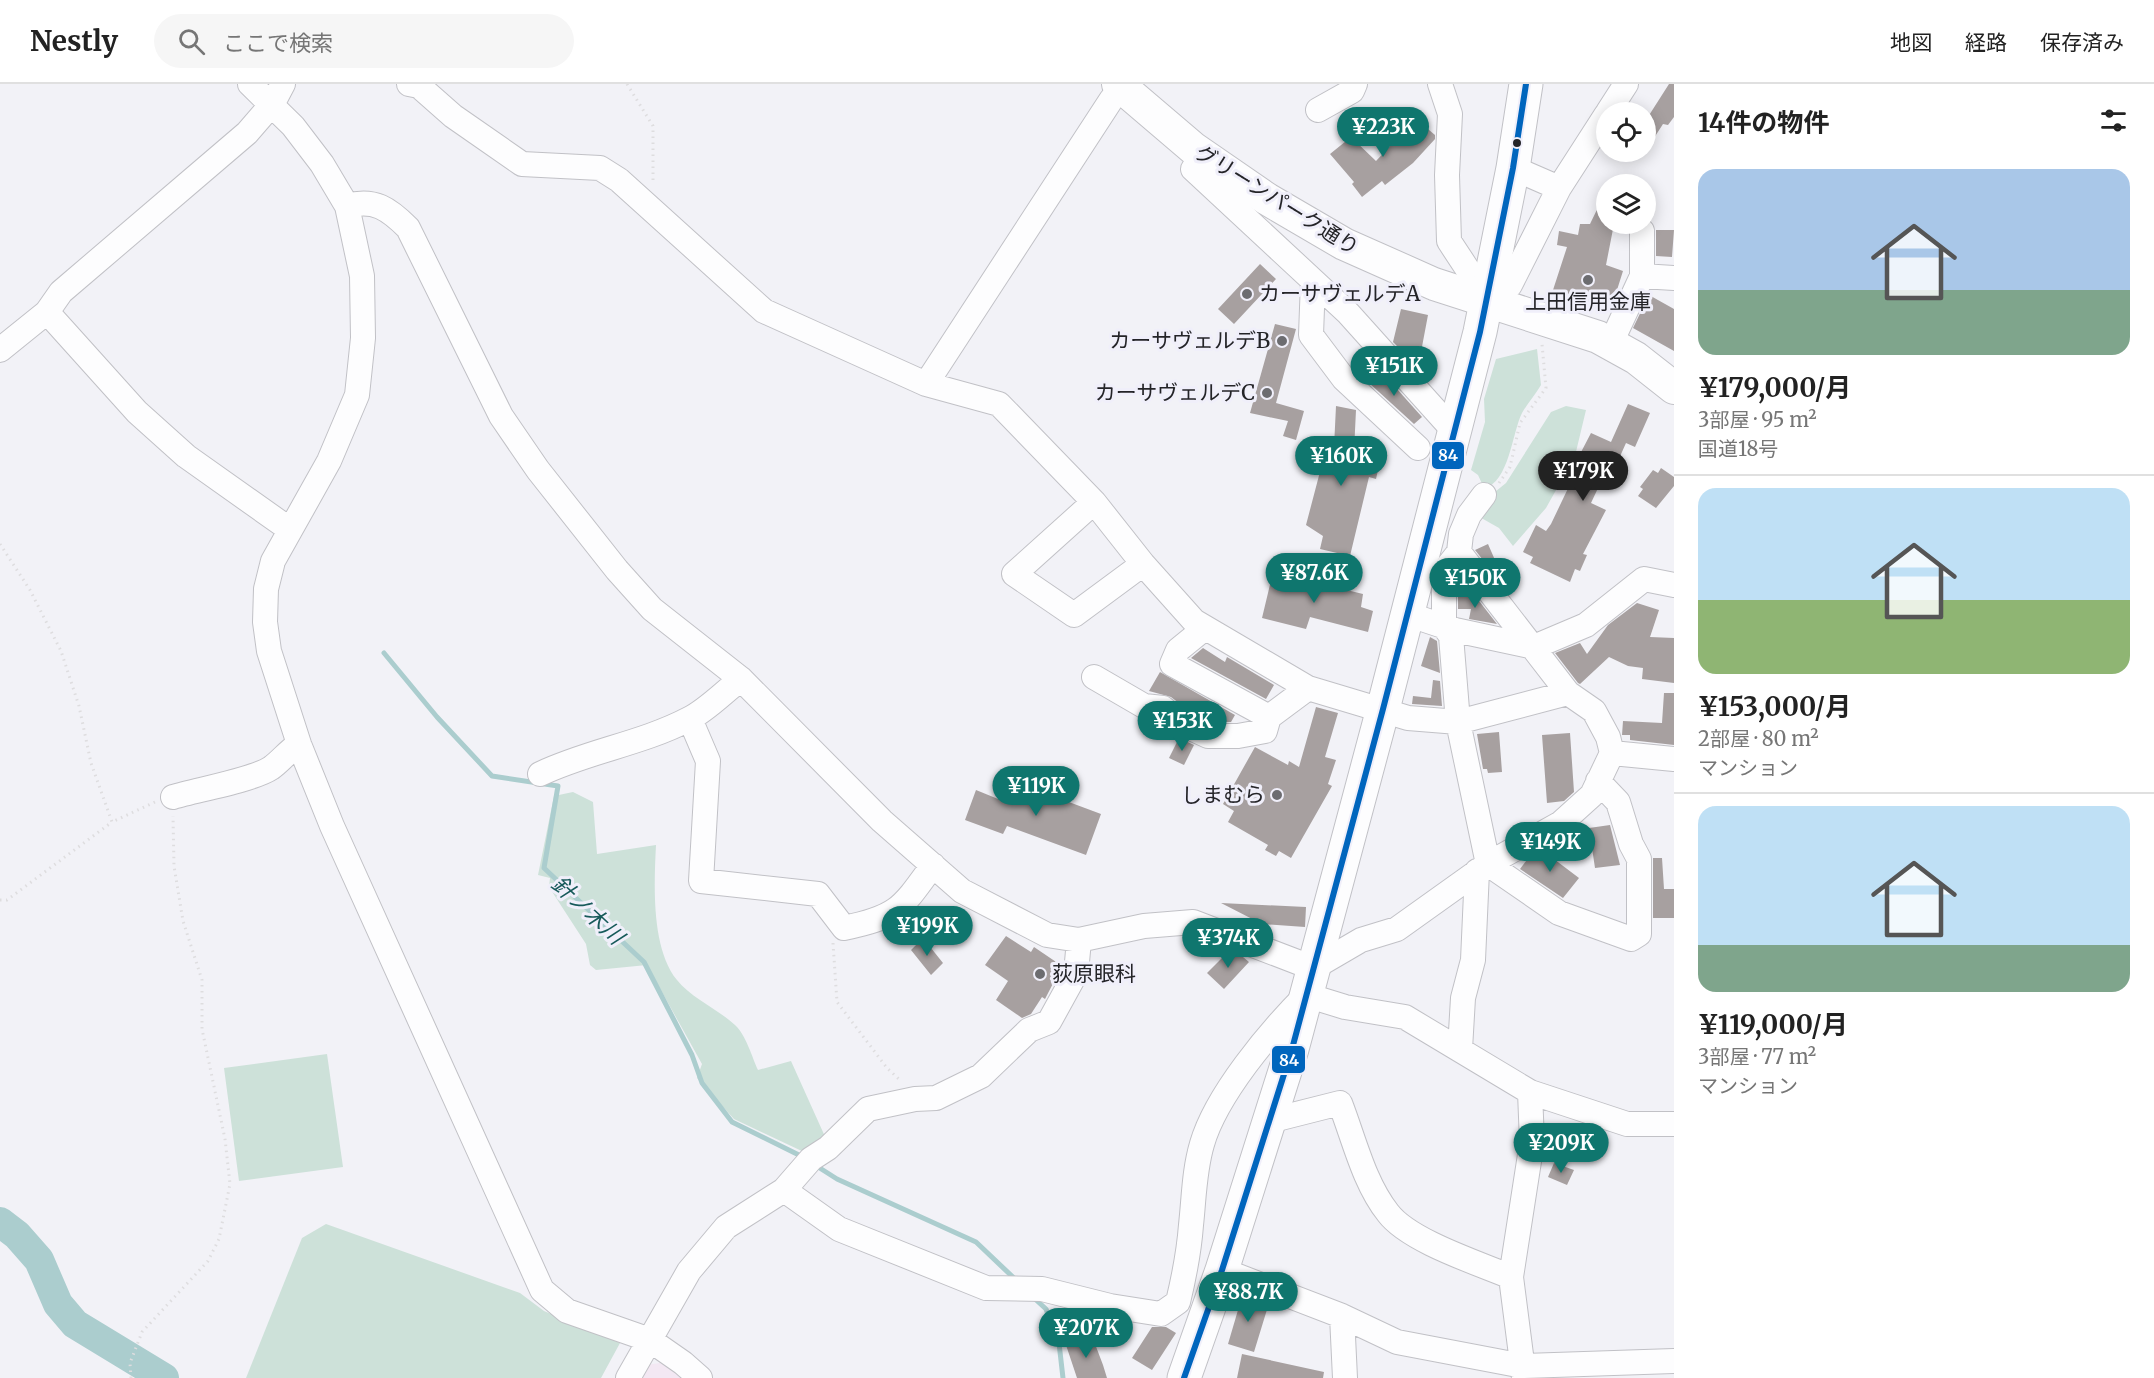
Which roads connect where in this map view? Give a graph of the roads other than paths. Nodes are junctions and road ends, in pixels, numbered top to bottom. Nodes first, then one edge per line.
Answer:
1 (250, 84) edge
2 (409, 84) edge
3 (1356, 84) edge
4 (1440, 84) edge
5 (1526, 84) edge
6 (1626, 84) edge
7 (1122, 85) edge
8 (278, 93) edge
9 (1615, 102) edge
10 (1318, 110) dead end
11 (1596, 131) edge
12 (1513, 168) junction
13 (1559, 188) junction
14 (347, 206) junction
15 (1259, 211) junction
16 (1642, 234) edge
17 (1467, 270) dead end
18 (1642, 276) junction
19 (1674, 278) edge
20 (1312, 280) junction
21 (1498, 293) junction
22 (47, 312) junction
23 (1611, 343) junction
24 (0, 350) edge
25 (926, 384) junction
26 (1674, 388) edge
27 (1454, 431) junction
28 (1418, 448) dead end
29 (1484, 495) road end
30 (1094, 502) junction
31 (289, 529) junction
32 (1459, 552) junction
33 (1143, 564) junction
34 (1674, 585) edge
35 (1407, 614) junction
36 (1444, 626) junction
37 (1205, 628) junction
38 (1534, 647) junction
39 (1094, 677) dead end
40 (741, 680) junction
41 (1308, 688) junction
42 (1568, 693) junction
43 (1383, 709) junction
44 (1269, 717) junction
45 (690, 719) junction
46 (1458, 722) junction
47 (299, 744) junction
48 (1612, 753) junction
49 (1674, 759) edge
50 (540, 774) dead end
51 (1598, 781) junction
52 (173, 797) road end
53 (933, 865) junction
54 (1483, 868) junction
55 (1079, 940) junction
56 (1310, 982) junction
57 (1460, 1049) junction
58 (1530, 1092) junction
59 (1269, 1121) junction
60 (1674, 1124) edge
61 (784, 1190) junction
62 (1222, 1270) junction
63 (1511, 1277) junction
64 (1341, 1316) junction
65 (650, 1340) junction
66 (1674, 1361) edge
67 (1524, 1372) edge
68 (628, 1378) edge
69 (700, 1378) edge
70 (1184, 1378) edge
71 (1345, 1378) edge

1 - 8 street
2 - 25 street
3 - 10 street
4 - 17 street
5 - 12 highway
6 - 9 street
7 - 15 main road, グリーンパーク通り
7 - 25 street
8 - 14 street
8 - 22 street
11 - 13 street
12 - 13 street
12 - 21 highway
13 - 21 street
14 - 31 street
14 - 40 street
15 - 20 street
15 - 21 main road, グリーンパーク通り
16 - 18 street
18 - 19 street
18 - 23 street
20 - 27 street
20 - 28 street
21 - 23 main road, グリーンパーク通り
21 - 27 highway
22 - 24 street
22 - 31 street
23 - 26 main road, グリーンパーク通り
25 - 30 street
27 - 35 highway
29 - 32 street
30 - 33 street
30 - 33 street
31 - 47 street
32 - 36 street
32 - 38 street
33 - 37 street
34 - 38 street
35 - 36 street
35 - 43 highway
36 - 38 street
36 - 46 street
37 - 41 street
37 - 44 street
38 - 42 street
39 - 44 street
40 - 45 street
40 - 53 street
41 - 43 street
41 - 44 street
42 - 46 street
42 - 48 street
43 - 46 street
43 - 56 highway
45 - 50 street
45 - 53 street
46 - 54 street
47 - 52 street
47 - 65 street
48 - 49 street
48 - 51 street
51 - 54 street
51 - 54 street
53 - 55 street
54 - 56 street
54 - 57 street
55 - 56 street
55 - 61 street
56 - 57 street
56 - 59 highway
56 - 61 street
57 - 58 street
58 - 60 street
58 - 63 street
59 - 62 highway
59 - 63 street
61 - 65 street
62 - 64 street
62 - 70 highway
63 - 67 street
64 - 67 street
64 - 71 street
65 - 68 street
65 - 69 street
66 - 67 street

